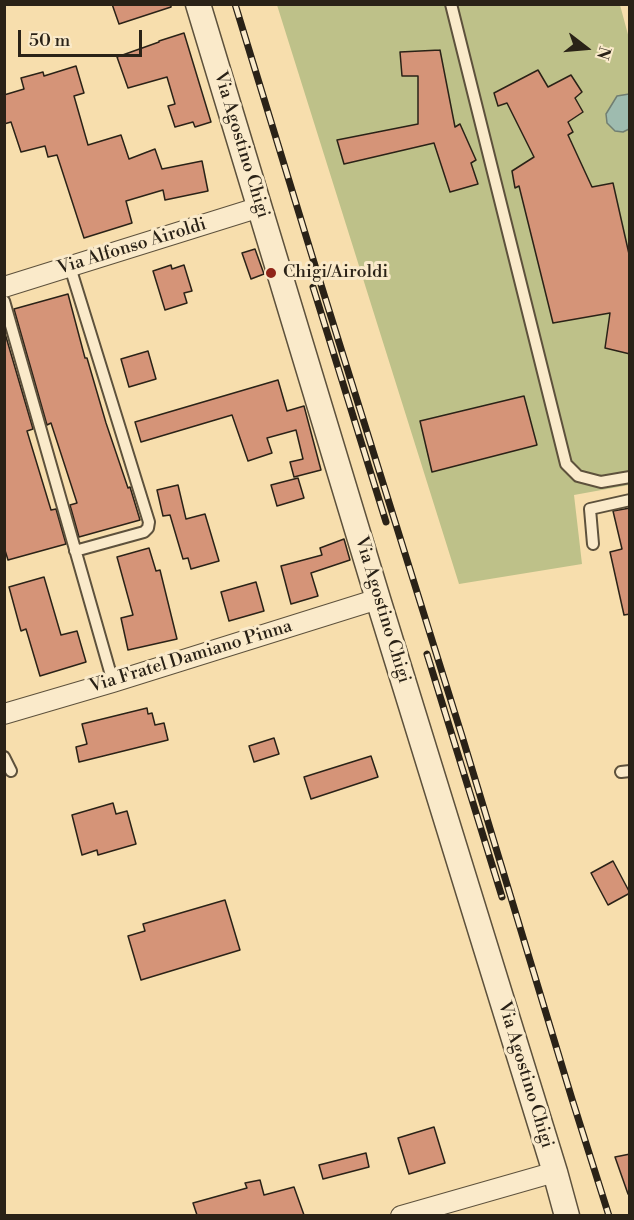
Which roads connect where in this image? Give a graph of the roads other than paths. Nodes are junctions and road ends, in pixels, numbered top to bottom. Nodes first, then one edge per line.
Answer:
1 (198, 4) edge
2 (451, 4) edge
3 (260, 207) junction
4 (70, 267) junction
5 (4, 287) edge
6 (4, 302) edge
7 (630, 477) edge
8 (630, 500) edge
9 (593, 544) dead end
10 (75, 551) junction
11 (378, 599) junction
12 (113, 682) junction
13 (4, 714) edge
14 (4, 757) edge
15 (11, 771) dead end
16 (555, 1172) junction
17 (401, 1215) edge
18 (567, 1215) edge

1 - 3 street, Via Agostino Chigi
2 - 7 lane
3 - 4 street, Via Alfonso Airoldi
3 - 11 street, Via Agostino Chigi
4 - 5 street, Via Alfonso Airoldi
4 - 10 lane
6 - 10 lane
8 - 9 lane
10 - 12 lane
11 - 12 street, Via Fratel Damiano Pinna
11 - 16 street, Via Agostino Chigi
12 - 13 street, Via Fratel Damiano Pinna
14 - 15 lane
16 - 17 street
16 - 18 street, Via Agostino Chigi

